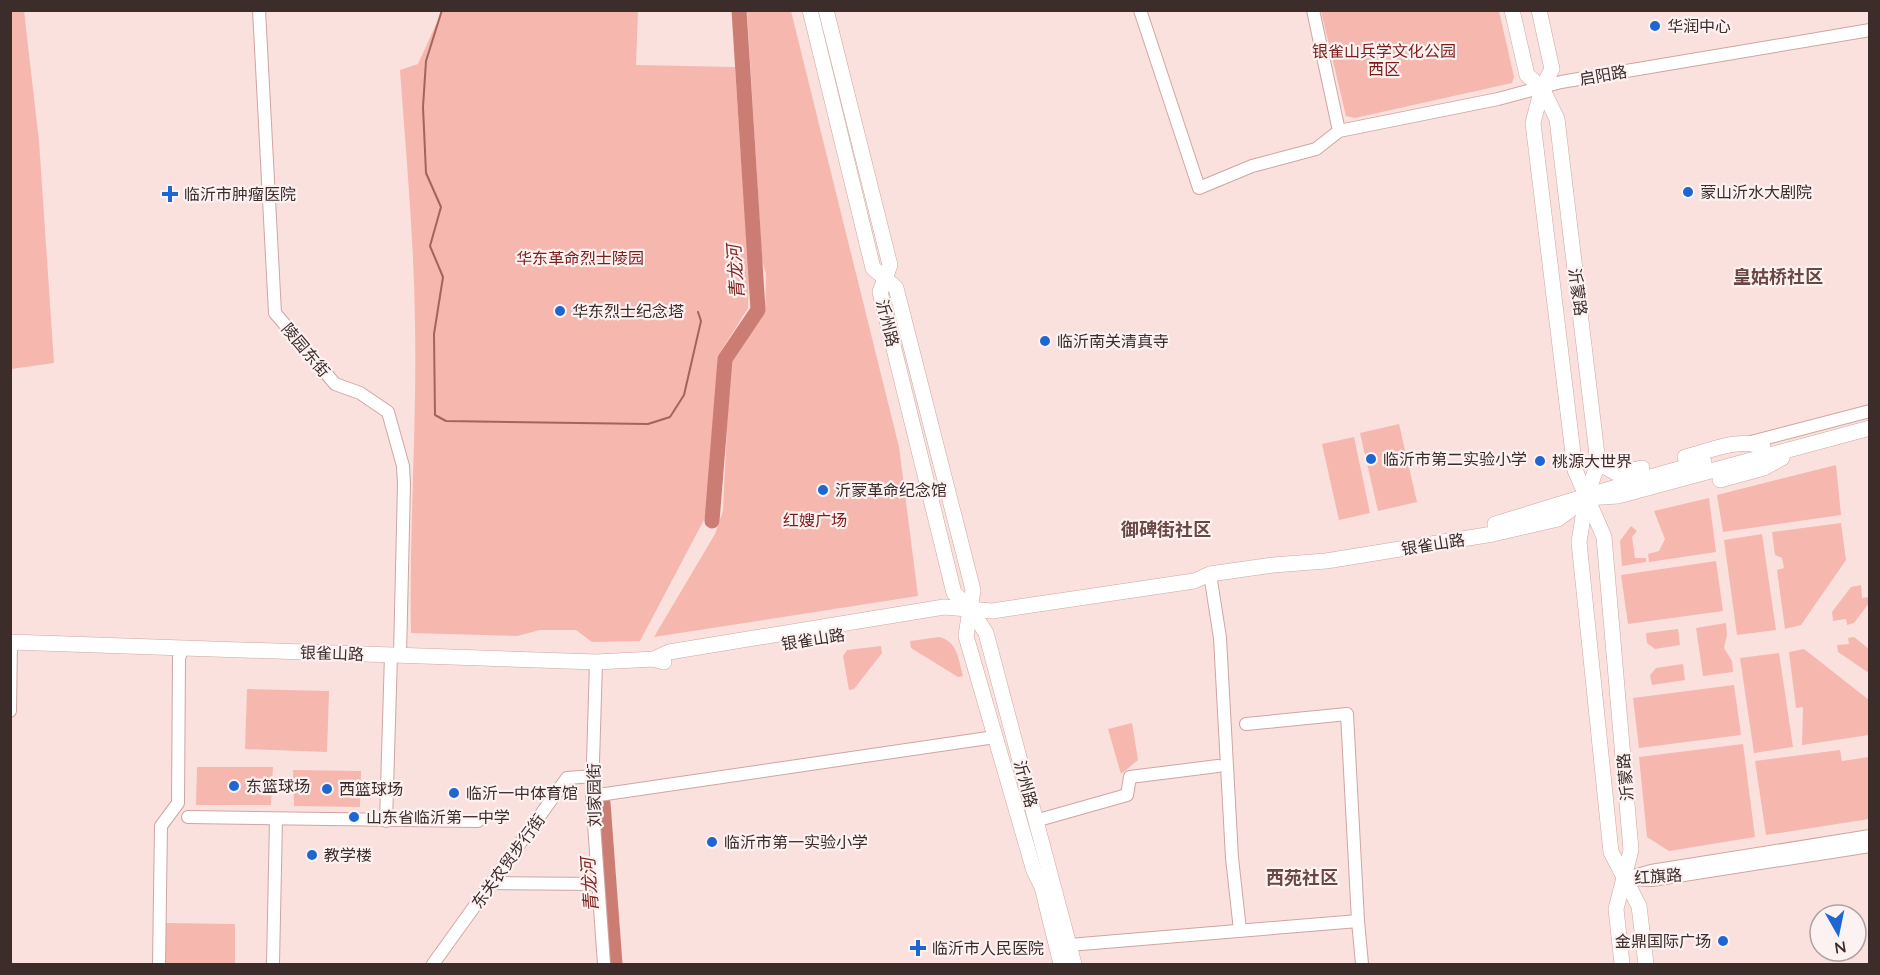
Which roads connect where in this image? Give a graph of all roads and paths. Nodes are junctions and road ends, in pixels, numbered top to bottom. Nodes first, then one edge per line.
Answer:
1 (259, 10) edge
2 (810, 10) edge
3 (826, 10) edge
4 (1140, 10) edge
5 (1313, 10) edge
6 (1512, 10) edge
7 (1539, 10) edge
8 (1869, 30) edge
9 (1542, 88) junction
10 (1339, 131) junction
11 (886, 277) junction
12 (1869, 411) edge
13 (1869, 418) edge
14 (1869, 428) edge
15 (1869, 435) edge
16 (1757, 444) junction
17 (1804, 445) junction
18 (1598, 463) junction
19 (1764, 468) junction
20 (1586, 498) junction
21 (1210, 574) junction
22 (970, 608) junction
23 (11, 642) edge
24 (183, 648) junction
25 (395, 655) junction
26 (596, 662) junction
27 (10, 711) edge
28 (1246, 724) dead end
29 (995, 737) junction
30 (1218, 766) dead end
31 (593, 776) junction
32 (592, 796) junction
33 (188, 817) dead end
34 (276, 819) junction
35 (386, 820) junction
36 (478, 821) dead end
37 (1035, 821) junction
38 (1869, 836) edge
39 (1869, 846) edge
40 (1623, 879) junction
41 (492, 883) junction
42 (597, 884) junction
43 (1358, 921) junction
44 (1240, 930) junction
45 (1069, 945) junction
46 (159, 964) edge
47 (273, 964) edge
48 (433, 964) edge
49 (604, 964) edge
50 (1061, 964) edge
51 (1074, 964) edge
52 (1362, 964) edge
53 (1622, 964) edge
54 (1646, 964) edge

1 - 25 street, 陵园东街
2 - 11 main road, 沂州路
3 - 11 main road, 沂州路
4 - 10 street
5 - 10 street
6 - 9 main road, 沂蒙路
7 - 9 main road, 沂蒙路
8 - 9 street, 启阳路
9 - 10 street, 启阳路
9 - 18 main road, 沂蒙路
9 - 20 main road, 沂蒙路
11 - 22 main road, 沂州路
12 - 16 street
13 - 16 main road, 银雀山路
14 - 17 main road, 银雀山路
15 - 19 street
16 - 18 main road
16 - 20 main road, 银雀山路
17 - 19 main road
17 - 20 main road, 银雀山路
18 - 20 main road, 沂蒙路
19 - 20 main road
20 - 21 main road, 银雀山路
20 - 40 main road, 沂蒙路
20 - 40 main road, 沂蒙路
21 - 22 main road, 银雀山路
21 - 44 street
22 - 26 main road, 银雀山路
22 - 29 main road, 沂州路
22 - 37 main road, 沂州路
23 - 24 main road, 银雀山路
23 - 27 street
24 - 25 main road, 银雀山路
24 - 46 street
25 - 26 main road, 银雀山路
25 - 35 street, 陵园东街
26 - 31 street, 刘家园街
28 - 43 street
29 - 32 street
29 - 50 main road, 沂州路
30 - 37 street
31 - 32 street, 刘家园街
31 - 41 street, 东关农贸步行街
32 - 42 street, 刘家园街
33 - 34 street
34 - 35 street
34 - 47 street
35 - 36 street
37 - 45 main road, 沂州路
38 - 40 street, 红旗路
39 - 40 street, 红旗路
40 - 53 main road, 沂蒙路
40 - 54 main road, 沂蒙路
41 - 42 street
41 - 48 street, 东关农贸步行街
42 - 49 street, 刘家园街
43 - 44 street
43 - 52 street
44 - 45 street
45 - 51 main road, 沂州路

